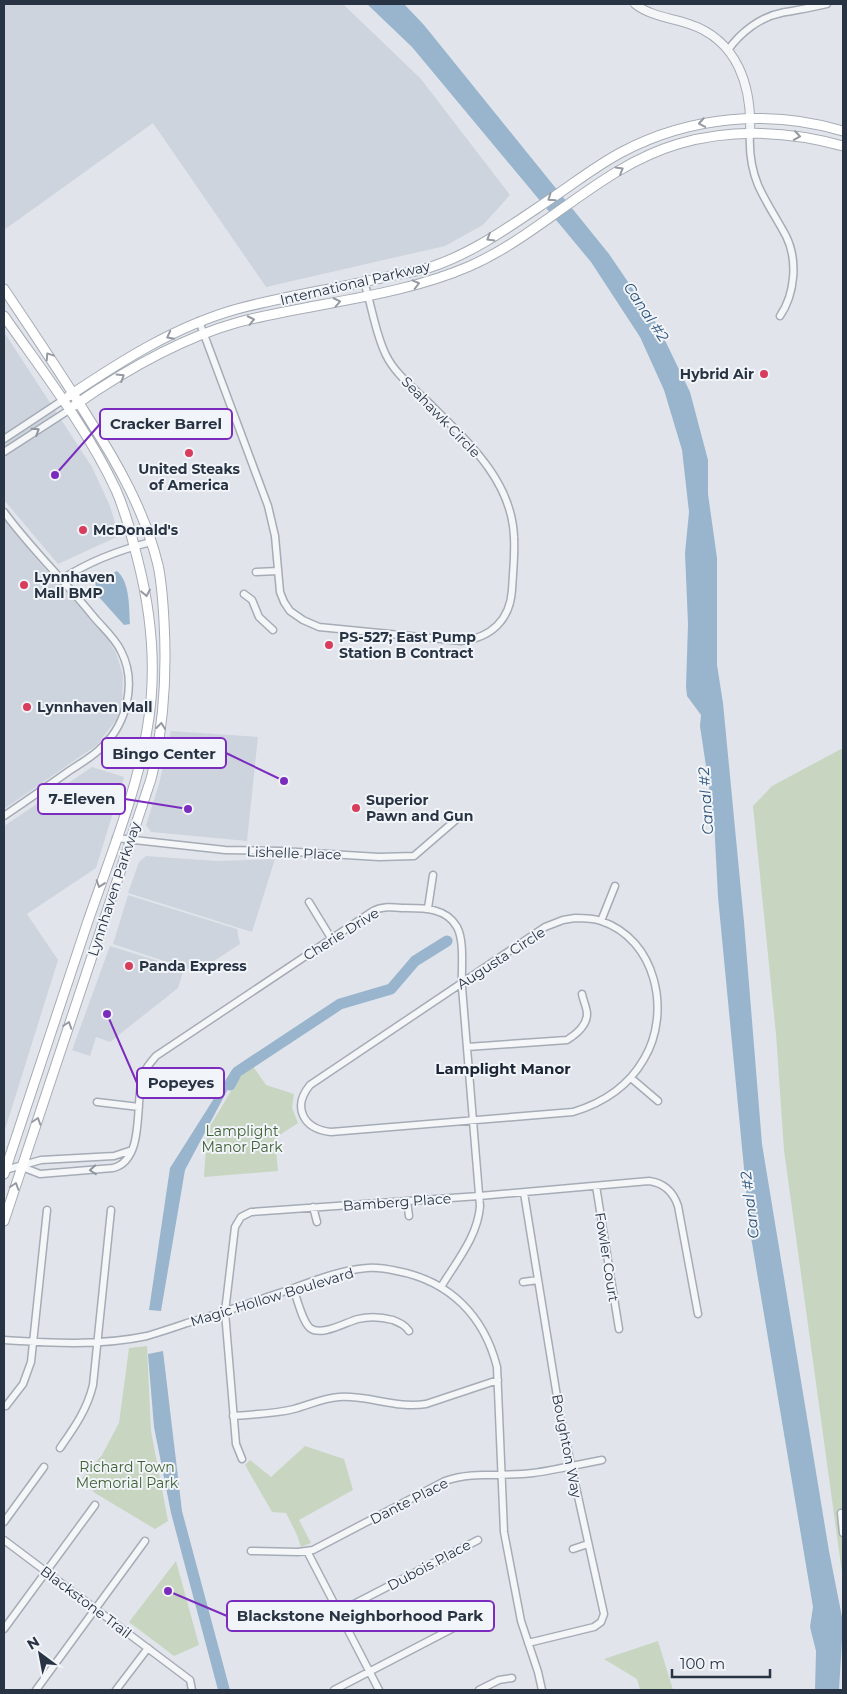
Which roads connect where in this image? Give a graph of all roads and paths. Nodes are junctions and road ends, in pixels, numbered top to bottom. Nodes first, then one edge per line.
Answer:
1 (635, 4) edge
2 (826, 4) edge
3 (728, 50) junction
4 (750, 118) junction
5 (843, 131) edge
6 (750, 133) junction
7 (843, 146) edge
8 (364, 282) junction
9 (4, 289) edge
10 (368, 295) junction
11 (4, 316) edge
12 (780, 316) dead end
13 (199, 321) junction
14 (204, 334) junction
15 (74, 393) junction
16 (63, 400) junction
17 (79, 403) junction
18 (69, 410) junction
19 (4, 439) edge
20 (4, 452) edge
21 (4, 512) edge
22 (151, 542) junction
23 (134, 546) junction
24 (278, 571) junction
25 (256, 572) dead end
26 (62, 579) junction
27 (244, 594) dead end
28 (273, 630) dead end
29 (4, 816) edge
30 (458, 818) dead end
31 (116, 838) junction
32 (130, 840) junction
33 (433, 875) dead end
34 (615, 886) dead end
35 (309, 902) dead end
36 (428, 908) junction
37 (601, 921) junction
38 (331, 938) junction
39 (462, 983) junction
40 (582, 994) dead end
41 (467, 1047) junction
42 (631, 1078) junction
43 (658, 1101) dead end
44 (97, 1102) dead end
45 (139, 1107) junction
46 (472, 1121) junction
47 (132, 1150) junction
48 (22, 1167) junction
49 (4, 1171) edge
50 (596, 1186) junction
51 (524, 1193) junction
52 (479, 1196) junction
53 (407, 1201) junction
54 (313, 1207) junction
55 (47, 1210) dead end
56 (111, 1210) dead end
57 (409, 1216) dead end
58 (4, 1221) edge
59 (317, 1222) dead end
60 (538, 1280) junction
61 (523, 1282) dead end
62 (441, 1287) junction
63 (294, 1288) junction
64 (225, 1312) junction
65 (698, 1314) dead end
66 (618, 1329) dead end
67 (409, 1331) dead end
68 (4, 1340) edge
69 (33, 1342) junction
70 (97, 1343) junction
71 (498, 1380) junction
72 (6, 1406) dead end
73 (233, 1416) junction
74 (60, 1448) dead end
75 (242, 1459) dead end
76 (602, 1460) dead end
77 (570, 1466) junction
78 (44, 1467) dead end
79 (501, 1474) junction
80 (95, 1505) dead end
81 (841, 1513) dead end
82 (4, 1522) edge
83 (843, 1533) edge
84 (4, 1540) edge
85 (478, 1540) dead end
86 (145, 1541) dead end
87 (588, 1544) junction
88 (573, 1549) dead end
89 (251, 1551) dead end
90 (307, 1551) junction
91 (46, 1572) junction
92 (490, 1609) dead end
93 (96, 1610) junction
94 (339, 1613) junction
95 (268, 1624) dead end
96 (4, 1629) edge
97 (528, 1643) junction
98 (148, 1648) junction
99 (370, 1672) junction
100 (512, 1678) dead end
101 (36, 1690) edge
102 (116, 1690) edge
103 (192, 1690) edge
104 (334, 1690) edge
105 (379, 1690) edge
106 (479, 1690) edge
107 (542, 1690) edge

1 - 3 street
2 - 3 street
3 - 4 street
4 - 5 main road, International Parkway
4 - 6 street
4 -> 8 main road, International Parkway
6 -> 7 main road, International Parkway
10 -> 6 main road, International Parkway
6 - 12 street
8 - 10 street, Seahawk Circle
8 - 13 main road, International Parkway
15 -> 9 main road, Lynnhaven Parkway
14 -> 10 main road, International Parkway
10 - 24 street, Seahawk Circle
11 - 16 main road, Lynnhaven Parkway
13 - 14 street, Seahawk Circle
13 -> 15 main road, International Parkway
17 -> 14 main road, International Parkway
14 - 24 street, Seahawk Circle
15 - 16 main road, International Parkway
15 - 17 main road, Lynnhaven Parkway
16 - 18 main road, Lynnhaven Parkway
16 - 19 street
17 - 18 main road, International Parkway
17 - 22 main road, Lynnhaven Parkway
20 -> 18 street
18 - 23 main road, Lynnhaven Parkway
21 - 26 street
22 - 23 street
32 -> 22 main road, Lynnhaven Parkway
23 - 26 street
23 -> 31 main road, Lynnhaven Parkway
24 - 25 street
26 - 29 street
27 - 28 street
30 - 32 street, Lishelle Place
31 - 32 street, Lishelle Place
31 -> 49 main road, Lynnhaven Parkway
48 -> 32 main road, Lynnhaven Parkway
33 - 36 street
34 - 37 street
35 - 38 street
36 - 38 street, Cherie Drive
36 - 39 street, Cherie Drive
37 - 39 street, Augusta Circle
37 - 42 street, Augusta Circle
38 - 45 street, Cherie Drive
39 - 41 street, Cherie Drive
39 - 46 street, Augusta Circle
40 - 41 street
41 - 46 street, Cherie Drive
42 - 43 street
42 - 46 street, Augusta Circle
44 - 45 street
45 - 47 street, Cherie Drive
46 - 52 street, Cherie Drive
47 - 48 street
47 -> 48 street
48 - 49 street
58 -> 48 main road, Lynnhaven Parkway
50 - 51 street, Bamberg Place
50 - 65 street, Bamberg Place
50 - 66 street, Fowler Court
51 - 52 street, Bamberg Place
51 - 60 street, Boughton Way
52 - 53 street, Bamberg Place
52 - 62 street, Cherie Drive
53 - 54 street, Bamberg Place
53 - 57 street
54 - 59 street
54 - 64 street, Bamberg Place
55 - 69 street
56 - 70 street
60 - 61 street
60 - 77 street, Boughton Way
62 - 63 street, Magic Hollow Boulevard
62 - 71 street, Magic Hollow Boulevard
63 - 64 street, Magic Hollow Boulevard
63 - 67 street
64 - 70 street, Magic Hollow Boulevard
64 - 73 street, Bamberg Place
68 - 69 street, Magic Hollow Boulevard
69 - 70 street, Magic Hollow Boulevard
69 - 72 street
70 - 74 street
71 - 73 street
71 - 79 street, Magic Hollow Boulevard
73 - 75 street, Bamberg Place
76 - 77 street, Dante Place
77 - 79 street, Dante Place
77 - 87 street, Boughton Way
78 - 82 street
79 - 90 street, Dante Place
79 - 97 street, Magic Hollow Boulevard
80 - 91 street
81 - 83 street
84 - 91 street, Blackstone Trail
85 - 94 street, Dubois Place
86 - 93 street
87 - 88 street
87 - 97 street, Boughton Way
89 - 90 street, Dante Place
90 - 94 street
91 - 93 street, Blackstone Trail
91 - 96 street
92 - 99 street
93 - 98 street, Blackstone Trail
93 - 101 street
94 - 95 street, Dubois Place
94 - 99 street
97 - 107 street, Magic Hollow Boulevard
98 - 102 street
98 - 103 street, Blackstone Trail
99 - 104 street
99 - 105 street
100 - 106 street

